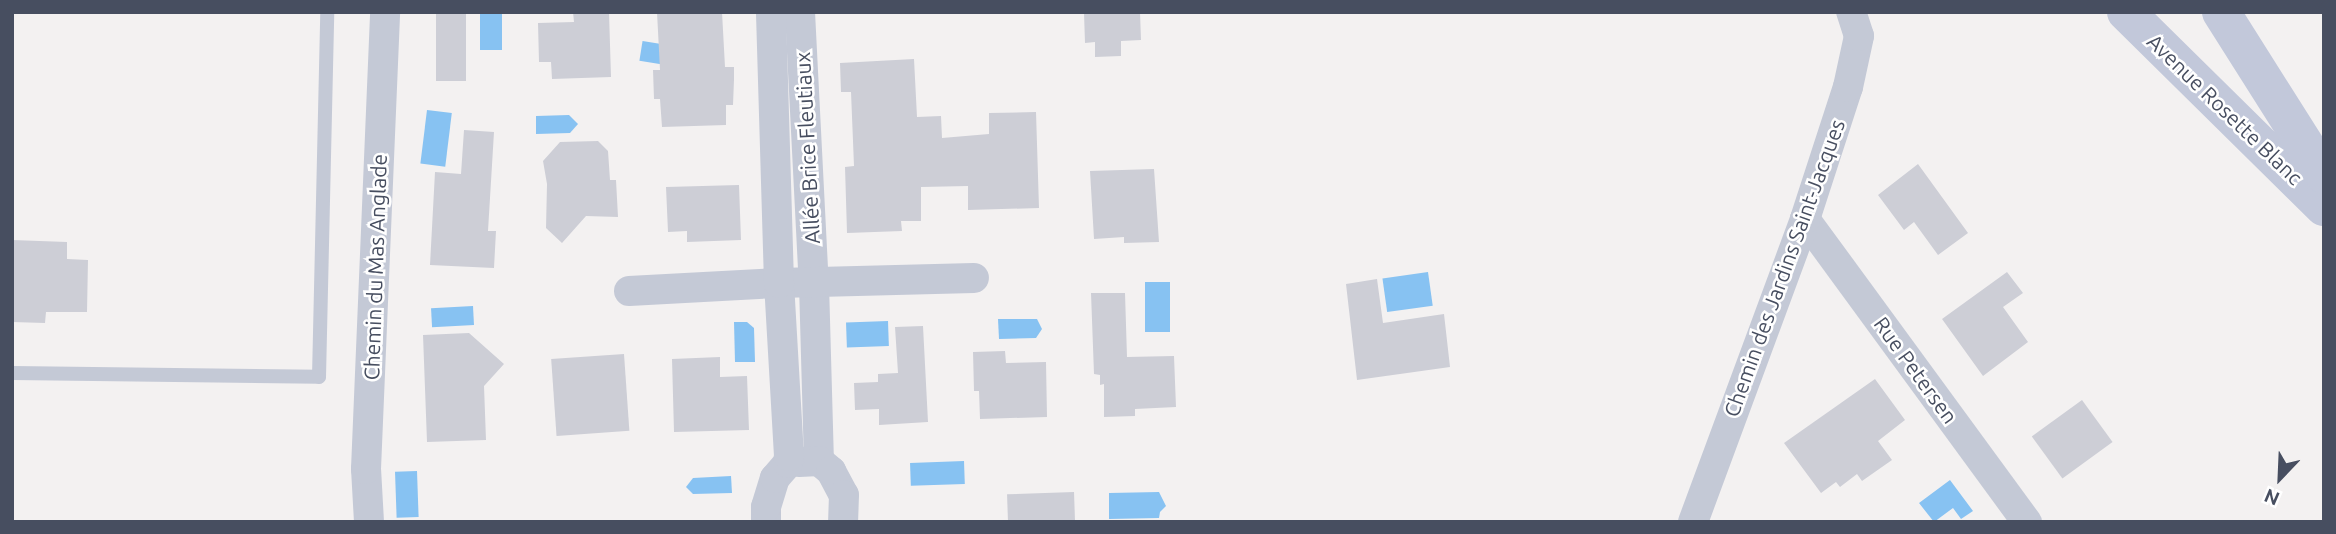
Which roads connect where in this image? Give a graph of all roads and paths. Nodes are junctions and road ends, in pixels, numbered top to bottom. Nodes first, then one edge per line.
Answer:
1 (327, 12) edge
2 (384, 12) edge
3 (771, 12) edge
4 (800, 12) edge
5 (1851, 12) edge
6 (2126, 12) edge
7 (2221, 12) edge
8 (2324, 175) edge
9 (2324, 207) edge
10 (1805, 219) junction
11 (974, 278) dead end
12 (779, 283) junction
13 (814, 284) junction
14 (629, 291) dead end
15 (12, 373) edge
16 (819, 461) junction
17 (788, 463) junction
18 (369, 522) edge
19 (766, 522) edge
20 (844, 522) edge
21 (1693, 522) edge
22 (2027, 522) edge

1 - 15 lane
2 - 18 street, Chemin du Mas Anglade
3 - 12 street, Allée Brice Fleutiaux
4 - 13 street, Allée Brice Fleutiaux
5 - 10 street, Chemin des Jardins Saint-Jacques
6 - 9 main road, Avenue Rosette Blanc
7 - 8 main road, Avenue Rosette Blanc
10 - 21 street, Chemin des Jardins Saint-Jacques
10 - 22 street, Rue Petersen
11 - 13 street
12 - 13 street
12 - 14 street
12 - 17 street, Allée Brice Fleutiaux
13 - 16 street, Allée Brice Fleutiaux
16 - 17 street
16 - 20 street
17 - 19 street

